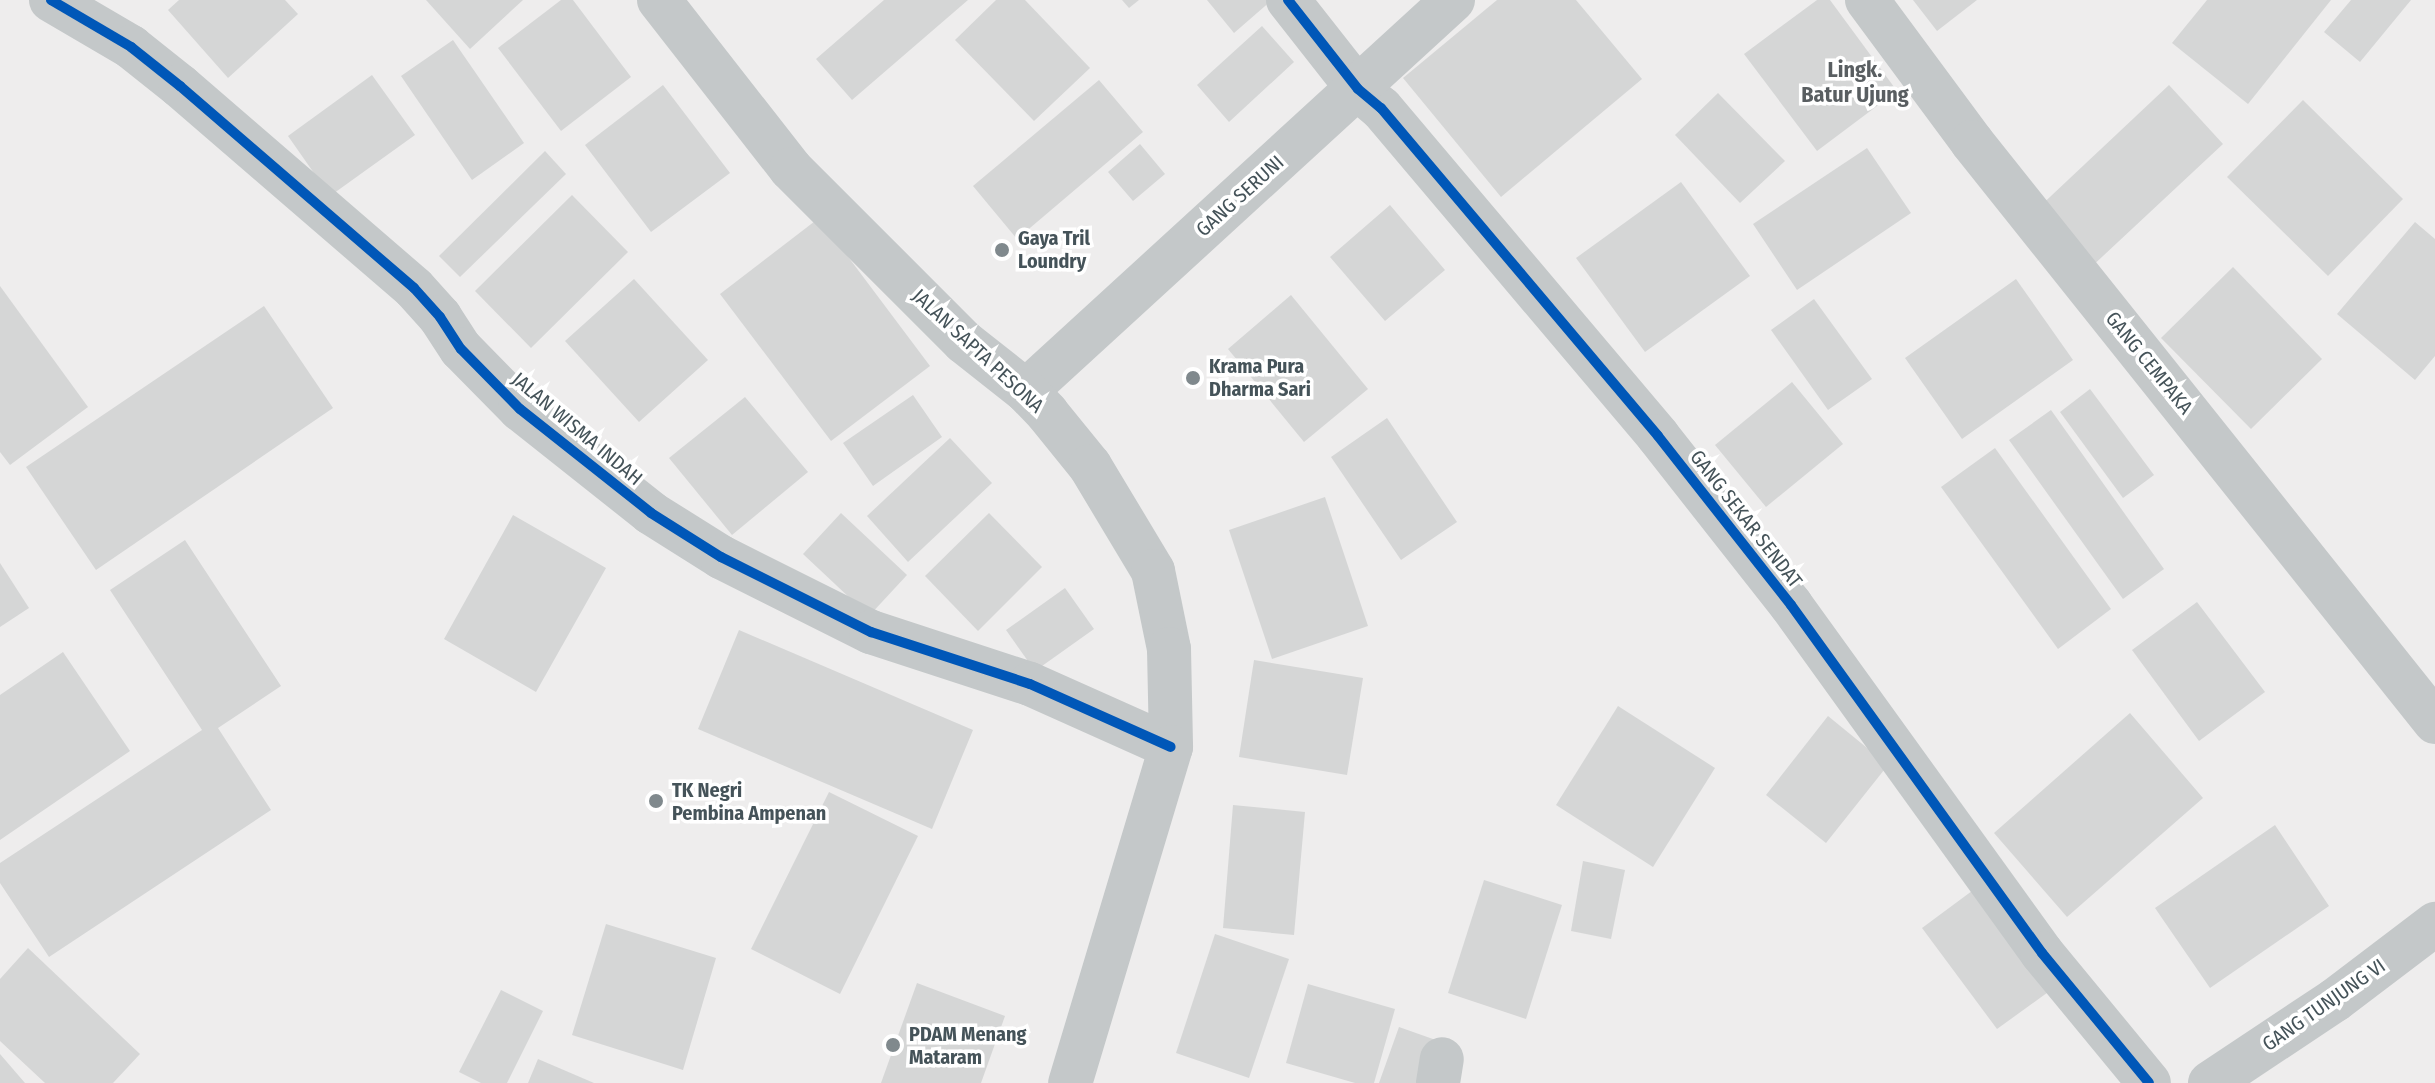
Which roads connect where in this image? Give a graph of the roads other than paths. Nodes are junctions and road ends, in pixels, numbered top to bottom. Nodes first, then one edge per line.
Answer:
1 (51, 0) edge
2 (659, 0) edge
3 (1288, 0) edge
4 (1453, 0) edge
5 (1867, 0) edge
6 (1358, 89) junction
7 (1026, 391) junction
8 (2435, 722) edge
9 (1171, 747) junction
10 (2435, 924) edge
11 (1070, 1083) edge
12 (2149, 1083) edge
13 (2210, 1083) edge

1 - 9 street, JALAN WISMA INDAH
2 - 7 street, JALAN SAPTA PESONA
3 - 6 street, GANG SEKAR SENDAT
4 - 6 street, GANG SERUNI
5 - 8 street, GANG CEMPAKA
6 - 7 street, GANG SERUNI
6 - 12 street, GANG SEKAR SENDAT
7 - 9 street, JALAN SAPTA PESONA
9 - 11 street, JALAN SAPTA PESONA
10 - 13 street, GANG TUNJUNG VI

